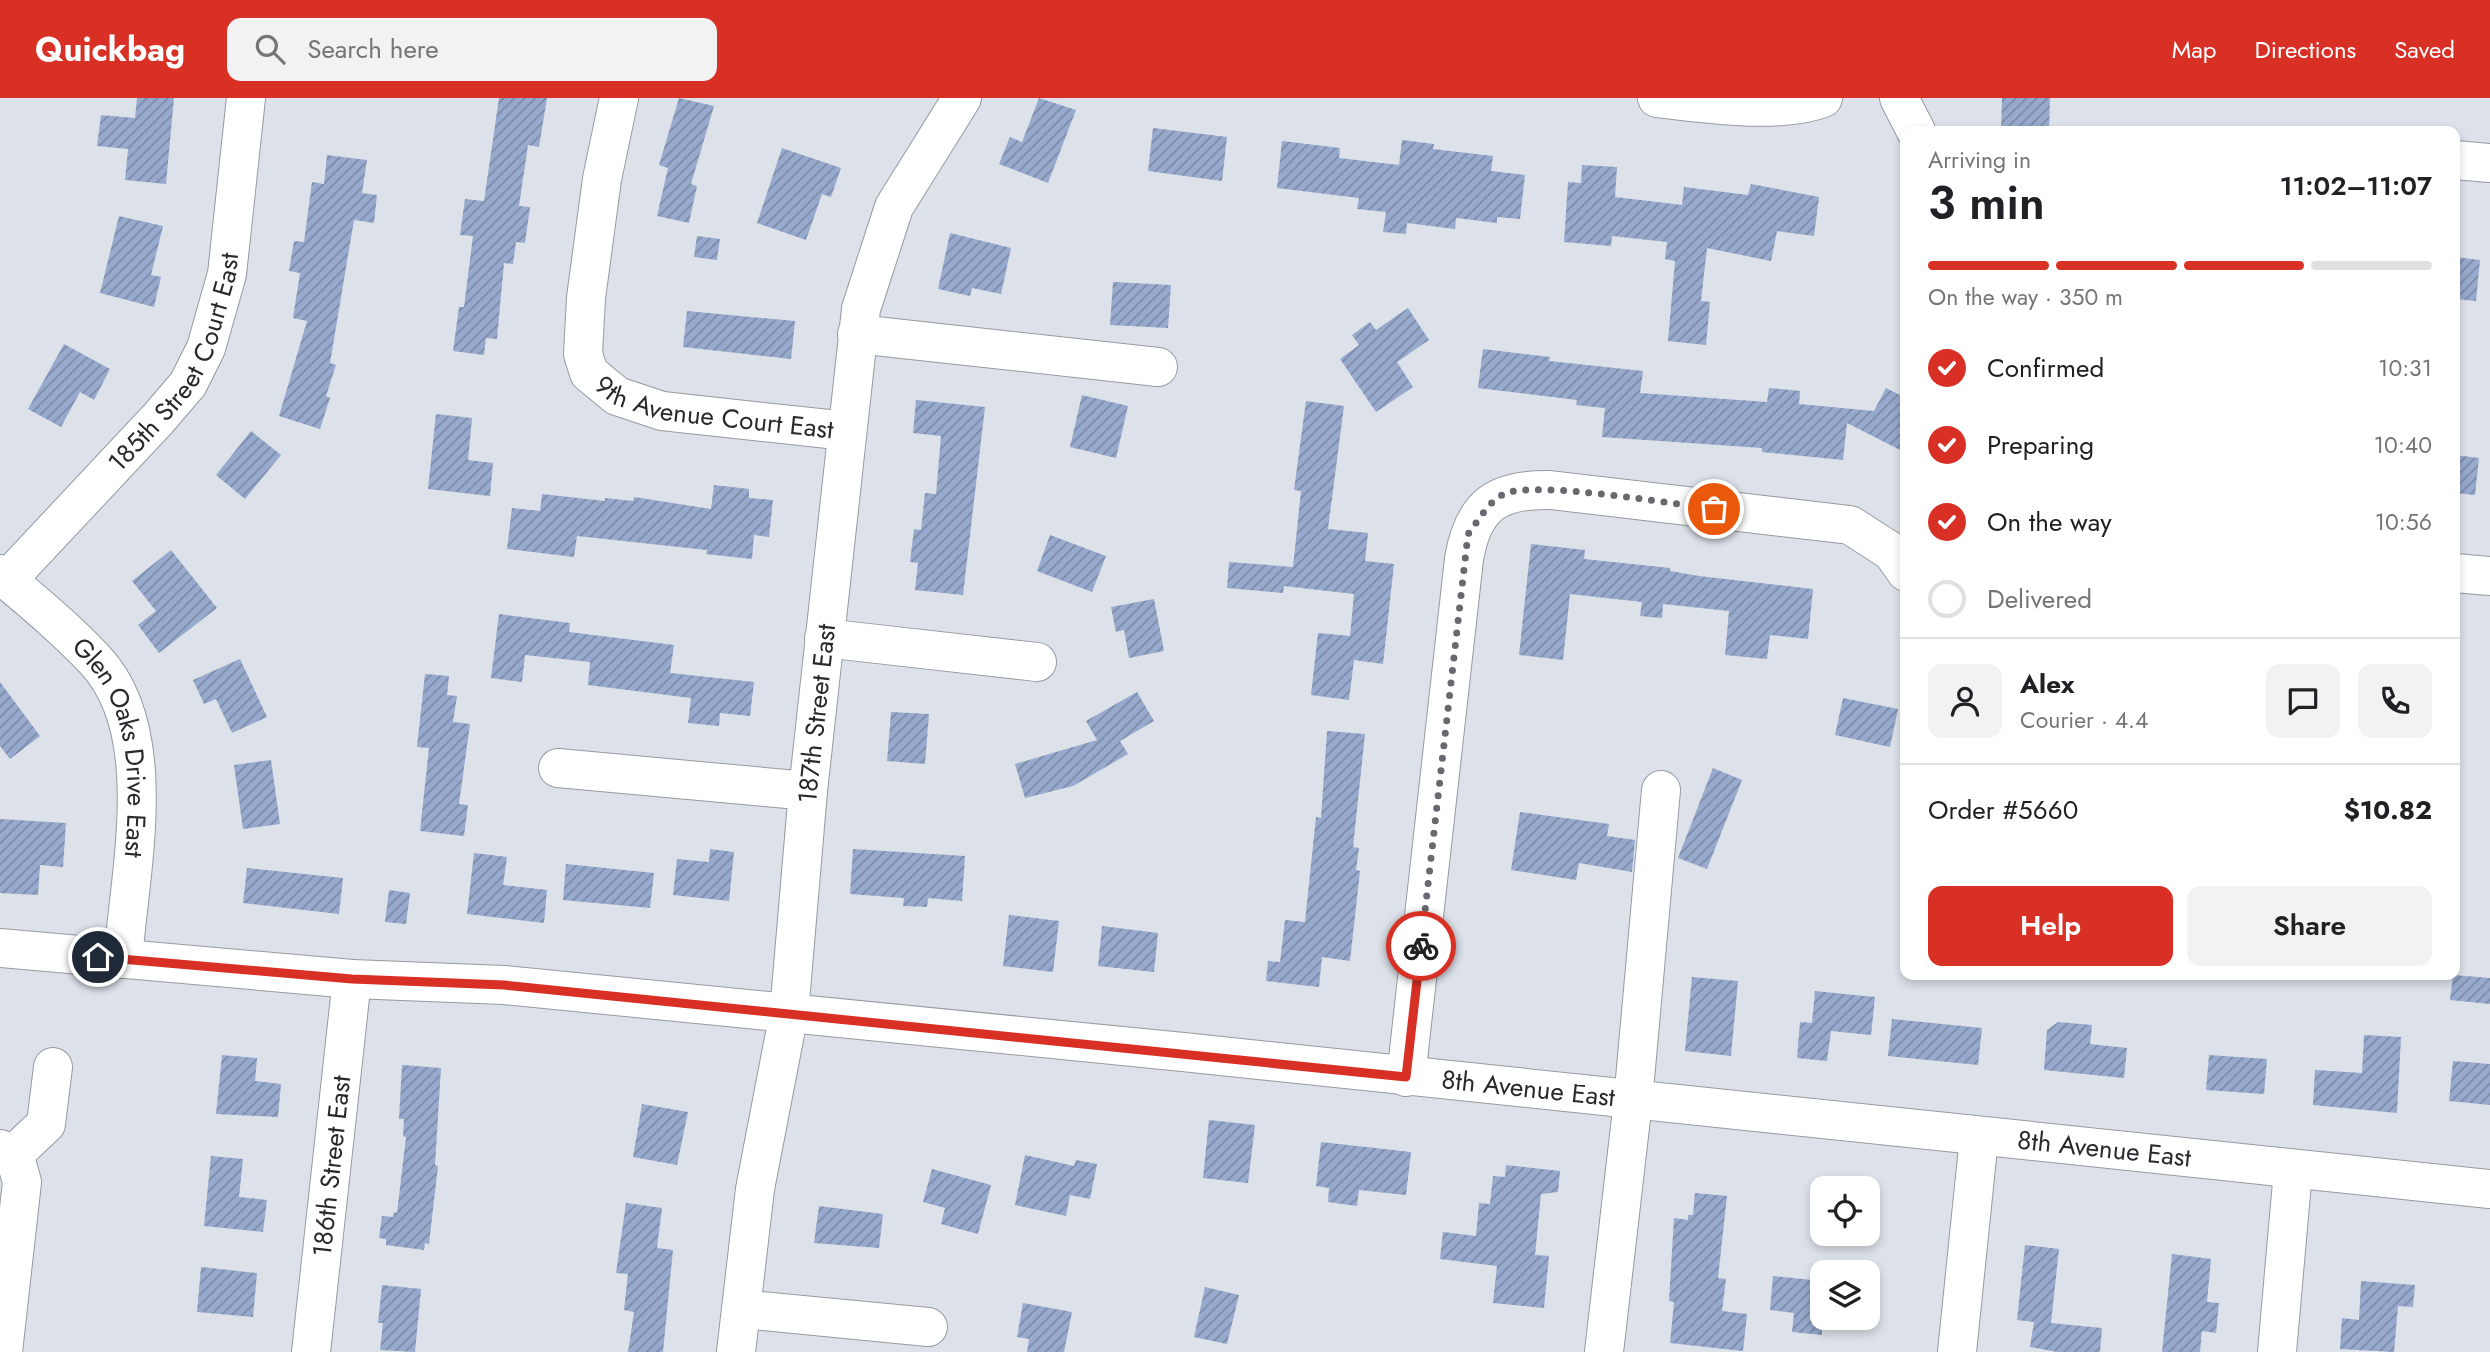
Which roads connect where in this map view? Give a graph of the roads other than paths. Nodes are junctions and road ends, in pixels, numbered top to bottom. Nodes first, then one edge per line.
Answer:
1 (246, 98) edge
2 (619, 98) edge
3 (962, 98) edge
4 (1657, 98) edge
5 (1823, 98) edge
6 (1899, 98) edge
7 (1913, 126) edge
8 (2460, 160) edge
9 (2490, 163) edge
10 (857, 334) junction
11 (1158, 367) dead end
12 (847, 431) junction
13 (1900, 563) edge
14 (2460, 573) edge
15 (2490, 576) edge
16 (3, 577) edge
17 (824, 638) junction
18 (1037, 662) dead end
19 (558, 768) dead end
20 (1661, 790) dead end
21 (807, 791) junction
22 (0, 948) edge
23 (123, 959) junction
24 (352, 979) junction
25 (789, 1013) junction
26 (53, 1067) dead end
27 (1406, 1077) junction
28 (1633, 1101) junction
29 (1979, 1138) junction
30 (6, 1153) edge
31 (2293, 1171) junction
32 (2490, 1189) edge
33 (741, 1309) junction
34 (928, 1327) dead end
35 (3, 1352) edge
36 (311, 1352) edge
37 (736, 1352) edge
38 (1604, 1352) edge
39 (1957, 1352) edge
40 (2277, 1352) edge

1 - 16 street, 185th Street Court East
2 - 12 street, 9th Avenue Court East
3 - 10 street, 187th Street East
4 - 5 street
6 - 7 street
8 - 9 street
10 - 11 street
10 - 12 street, 187th Street East
12 - 17 street, 187th Street East
13 - 27 street
14 - 15 street
16 - 23 street, Glen Oaks Drive East
17 - 18 street
17 - 21 street, 187th Street East
19 - 21 street
20 - 28 street, 8th Avenue East
21 - 25 street, 187th Street East
22 - 23 street, 8th Avenue East
23 - 24 street, 8th Avenue East
24 - 25 street, 8th Avenue East
24 - 36 street, 186th Street East
25 - 27 street, 8th Avenue East
25 - 33 street, 187th Street East
26 - 30 street
27 - 28 street, 8th Avenue East
28 - 29 street, 8th Avenue East
28 - 38 street
29 - 31 street, 8th Avenue East
29 - 39 street
30 - 35 street
31 - 32 street, 8th Avenue East
31 - 40 street
33 - 34 street
33 - 37 street, 187th Street East

